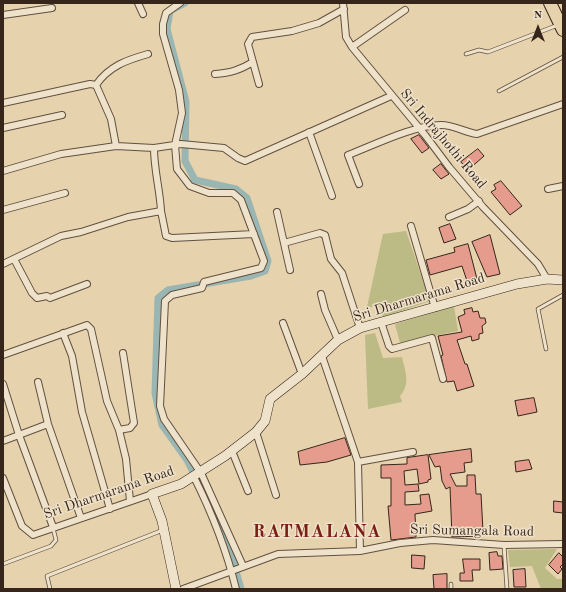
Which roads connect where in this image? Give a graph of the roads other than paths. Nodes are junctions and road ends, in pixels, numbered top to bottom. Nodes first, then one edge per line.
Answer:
1 (138, 3) edge
2 (180, 3) edge
3 (550, 3) edge
4 (559, 3) edge
5 (344, 6) edge
6 (52, 8) dead end
7 (405, 10) dead end
8 (563, 12) edge
9 (142, 14) dead end
10 (3, 15) edge
11 (562, 27) edge
12 (352, 47) junction
13 (148, 54) dead end
14 (466, 54) dead end
15 (563, 57) edge
16 (253, 62) junction
17 (215, 74) dead end
18 (96, 84) junction
19 (259, 84) dead end
20 (499, 91) dead end
21 (391, 96) junction
22 (3, 103) edge
23 (563, 104) edge
24 (62, 115) dead end
25 (3, 128) edge
26 (419, 128) junction
27 (309, 132) junction
28 (178, 145) junction
29 (116, 146) junction
30 (154, 148) junction
31 (3, 171) edge
32 (359, 184) dead end
33 (563, 186) edge
34 (548, 189) dead end
35 (65, 193) dead end
36 (332, 196) dead end
37 (479, 201) junction
38 (3, 210) edge
39 (161, 211) junction
40 (277, 212) dead end
41 (449, 217) dead end
42 (411, 226) dead end
43 (254, 234) junction
44 (284, 243) junction
45 (14, 259) junction
46 (3, 264) edge
47 (290, 270) dead end
48 (547, 279) junction
49 (563, 280) edge
50 (87, 284) dead end
51 (321, 294) dead end
52 (563, 295) edge
53 (435, 308) junction
54 (381, 322) junction
55 (283, 323) dead end
56 (360, 328) junction
57 (63, 333) junction
58 (338, 340) junction
59 (546, 349) dead end
60 (123, 353) dead end
61 (3, 355) edge
62 (322, 356) junction
63 (302, 374) junction
64 (443, 379) dead end
65 (38, 382) dead end
66 (3, 384) edge
67 (48, 424) junction
68 (119, 430) junction
69 (256, 432) junction
70 (19, 435) junction
71 (3, 441) edge
72 (232, 451) junction
73 (413, 452) dead end
74 (358, 462) junction
75 (197, 475) junction
76 (3, 478) edge
77 (248, 491) dead end
78 (152, 494) junction
79 (276, 495) dead end
80 (130, 501) junction
81 (110, 509) junction
82 (81, 518) junction
83 (53, 528) junction
84 (164, 530) junction
85 (563, 544) edge
86 (504, 545) junction
87 (360, 550) junction
88 (3, 564) edge
89 (237, 569) junction
90 (451, 584) dead end
91 (50, 589) edge
92 (176, 589) edge
93 (183, 589) edge
94 (236, 589) edge
95 (451, 589) edge
96 (507, 589) edge

1 - 9 street
2 - 28 street
3 - 11 highway
4 - 8 highway
5 - 12 street, Sri Indrajhothi Road
5 - 16 street
6 - 10 street
7 - 12 street
11 - 14 lane
12 - 21 street, Sri Indrajhothi Road
13 - 18 street
15 - 20 lane
16 - 17 street
16 - 19 street
18 - 22 street
18 - 29 street
21 - 26 street, Sri Indrajhothi Road
21 - 27 street
23 - 26 street
24 - 25 street
26 - 32 street
26 - 37 street, Sri Indrajhothi Road
27 - 28 street
27 - 36 street
28 - 30 street
28 - 43 street
29 - 30 street
29 - 31 street
30 - 39 street
33 - 34 street
35 - 38 street
37 - 41 street
37 - 48 street, Sri Indrajhothi Road
39 - 43 street
39 - 45 street
40 - 44 street
42 - 53 street
43 - 75 street
44 - 47 street
44 - 56 street
45 - 46 street
45 - 50 street
48 - 49 street, Sri Dharmarama Road
48 - 53 street, Sri Dharmarama Road
51 - 58 street
52 - 59 lane
53 - 54 street, Sri Dharmarama Road
54 - 56 street, Sri Dharmarama Road
54 - 64 street
55 - 63 street
56 - 58 street, Sri Dharmarama Road
57 - 61 street
57 - 68 street
57 - 81 street
58 - 62 street, Sri Dharmarama Road
60 - 68 street
62 - 63 street, Sri Dharmarama Road
62 - 74 street
63 - 69 street, Sri Dharmarama Road
65 - 67 street
66 - 70 street
67 - 70 street
67 - 82 street
68 - 80 street
69 - 72 street, Sri Dharmarama Road
69 - 79 street
70 - 71 street
70 - 83 street
72 - 75 street, Sri Dharmarama Road
72 - 77 street
73 - 74 street
74 - 87 street
75 - 78 street, Sri Dharmarama Road
75 - 89 street
75 - 89 street
76 - 83 street, Sri Dharmarama Road
78 - 80 street, Sri Dharmarama Road
78 - 84 street
80 - 81 street, Sri Dharmarama Road
81 - 82 street, Sri Dharmarama Road
82 - 83 street, Sri Dharmarama Road
83 - 88 lane
84 - 91 lane
84 - 92 street
85 - 86 street, Sri Sumangala Road
86 - 87 street, Sri Sumangala Road
86 - 96 lane
87 - 89 street, Sri Sumangala Road
89 - 93 street, Sri Sumangala Road
89 - 94 street
90 - 95 lane

